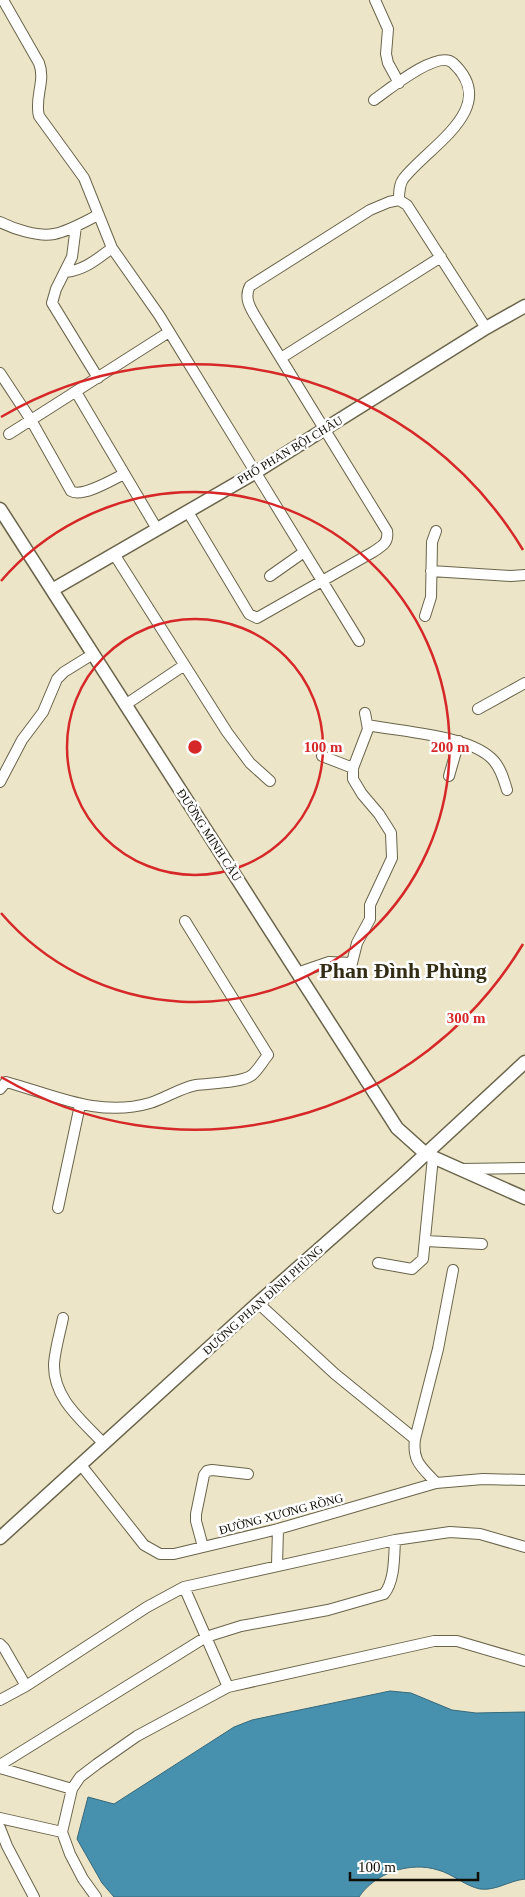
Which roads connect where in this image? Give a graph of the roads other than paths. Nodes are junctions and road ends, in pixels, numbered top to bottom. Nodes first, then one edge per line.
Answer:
1 (3, 0) edge
2 (375, 0) edge
3 (399, 84) junction
4 (374, 100) dead end
5 (399, 200) junction
6 (98, 215) junction
7 (0, 222) edge
8 (76, 226) junction
9 (112, 248) junction
10 (441, 257) junction
11 (66, 272) junction
12 (525, 306) edge
13 (486, 328) junction
14 (169, 332) junction
15 (281, 358) junction
16 (0, 373) edge
17 (98, 378) junction
18 (76, 392) junction
19 (31, 420) junction
20 (324, 430) junction
21 (9, 434) dead end
22 (256, 472) junction
23 (124, 474) junction
24 (0, 509) edge
25 (188, 512) junction
26 (157, 530) junction
27 (436, 531) dead end
28 (304, 552) junction
29 (114, 554) junction
30 (432, 571) junction
31 (525, 574) edge
32 (270, 576) dead end
33 (323, 581) junction
34 (52, 590) junction
35 (425, 616) dead end
36 (359, 641) dead end
37 (93, 654) junction
38 (183, 666) junction
39 (525, 683) edge
40 (125, 705) junction
41 (478, 709) dead end
42 (365, 713) dead end
43 (368, 725) junction
44 (459, 741) junction
45 (322, 756) dead end
46 (353, 768) junction
47 (449, 776) dead end
48 (270, 781) dead end
49 (0, 782) edge
50 (507, 790) dead end
51 (186, 921) dead end
52 (297, 973) junction
53 (525, 1062) edge
54 (0, 1089) edge
55 (80, 1105) junction
56 (430, 1156) junction
57 (525, 1168) edge
58 (462, 1169) junction
59 (525, 1198) edge
60 (58, 1208) dead end
61 (426, 1241) junction
62 (482, 1244) dead end
63 (378, 1263) dead end
64 (453, 1270) dead end
65 (258, 1304) junction
66 (63, 1318) dead end
67 (414, 1439) junction
68 (104, 1444) junction
69 (81, 1465) junction
70 (248, 1474) dead end
71 (525, 1480) edge
72 (436, 1483) junction
73 (278, 1529) junction
74 (0, 1538) edge
75 (395, 1540) junction
76 (203, 1547) junction
77 (525, 1547) edge
78 (278, 1565) junction
79 (184, 1587) junction
80 (206, 1636) junction
81 (0, 1644) edge
82 (525, 1661) edge
83 (26, 1686) junction
84 (228, 1687) junction
85 (0, 1700) edge
86 (0, 1766) edge
87 (72, 1789) junction
88 (0, 1818) edge
89 (0, 1828) edge
90 (62, 1832) junction
91 (34, 1897) edge
92 (96, 1897) edge

1 - 6 street
2 - 3 street
3 - 4 street
3 - 5 street
5 - 10 street
5 - 15 street
6 - 8 street
6 - 9 street
7 - 8 street
8 - 11 street
9 - 11 street
9 - 14 street
10 - 13 street
10 - 15 street
11 - 17 street
12 - 13 street, PHỐ PHAN BỘI CHÂU
13 - 20 street, PHỐ PHAN BỘI CHÂU
14 - 17 street
14 - 22 street
15 - 20 street
16 - 19 street
17 - 18 street
18 - 19 street
18 - 23 street
19 - 21 street
19 - 23 street
20 - 22 street, PHỐ PHAN BỘI CHÂU
20 - 33 street
22 - 25 street, PHỐ PHAN BỘI CHÂU
22 - 28 street
23 - 26 street
24 - 34 street, ĐƯỜNG MINH CẦU
25 - 26 street, PHỐ PHAN BỘI CHÂU
25 - 33 street
26 - 29 street, PHỐ PHAN BỘI CHÂU
27 - 30 street
28 - 32 street
28 - 33 street
29 - 34 street, PHỐ PHAN BỘI CHÂU
29 - 38 street
30 - 31 street
30 - 35 street
33 - 36 street
34 - 37 street, ĐƯỜNG MINH CẦU
37 - 40 street, ĐƯỜNG MINH CẦU
37 - 49 street
38 - 40 street
38 - 48 street
39 - 41 street
40 - 52 street, ĐƯỜNG MINH CẦU
42 - 43 street
43 - 44 street
43 - 46 street
44 - 47 street
44 - 50 street
45 - 46 street
46 - 52 street
51 - 55 street
52 - 56 street, ĐƯỜNG MINH CẦU
53 - 56 street, ĐƯỜNG PHAN ĐÌNH PHÙNG
54 - 55 street
55 - 60 street
56 - 58 street, ĐƯỜNG MINH CẦU
56 - 61 street
56 - 65 street, ĐƯỜNG PHAN ĐÌNH PHÙNG
57 - 58 street
58 - 59 street, ĐƯỜNG MINH CẦU
61 - 62 street
61 - 63 street
64 - 67 street
65 - 67 street
65 - 68 street, ĐƯỜNG PHAN ĐÌNH PHÙNG
66 - 68 street
67 - 72 street
68 - 69 street, ĐƯỜNG PHAN ĐÌNH PHÙNG
69 - 74 street, ĐƯỜNG PHAN ĐÌNH PHÙNG
69 - 76 street, ĐƯỜNG XƯƠNG RỒNG
70 - 76 street
71 - 72 street, ĐƯỜNG XƯƠNG RỒNG
72 - 73 street, ĐƯỜNG XƯƠNG RỒNG
73 - 76 street, ĐƯỜNG XƯƠNG RỒNG
73 - 78 street
75 - 77 street
75 - 78 street
75 - 80 street
78 - 79 street
79 - 80 street
79 - 83 street
80 - 84 street
80 - 86 street
81 - 83 street
82 - 84 street
83 - 85 street
84 - 87 street
86 - 87 street
87 - 90 street
88 - 90 street
89 - 91 street
90 - 92 street

